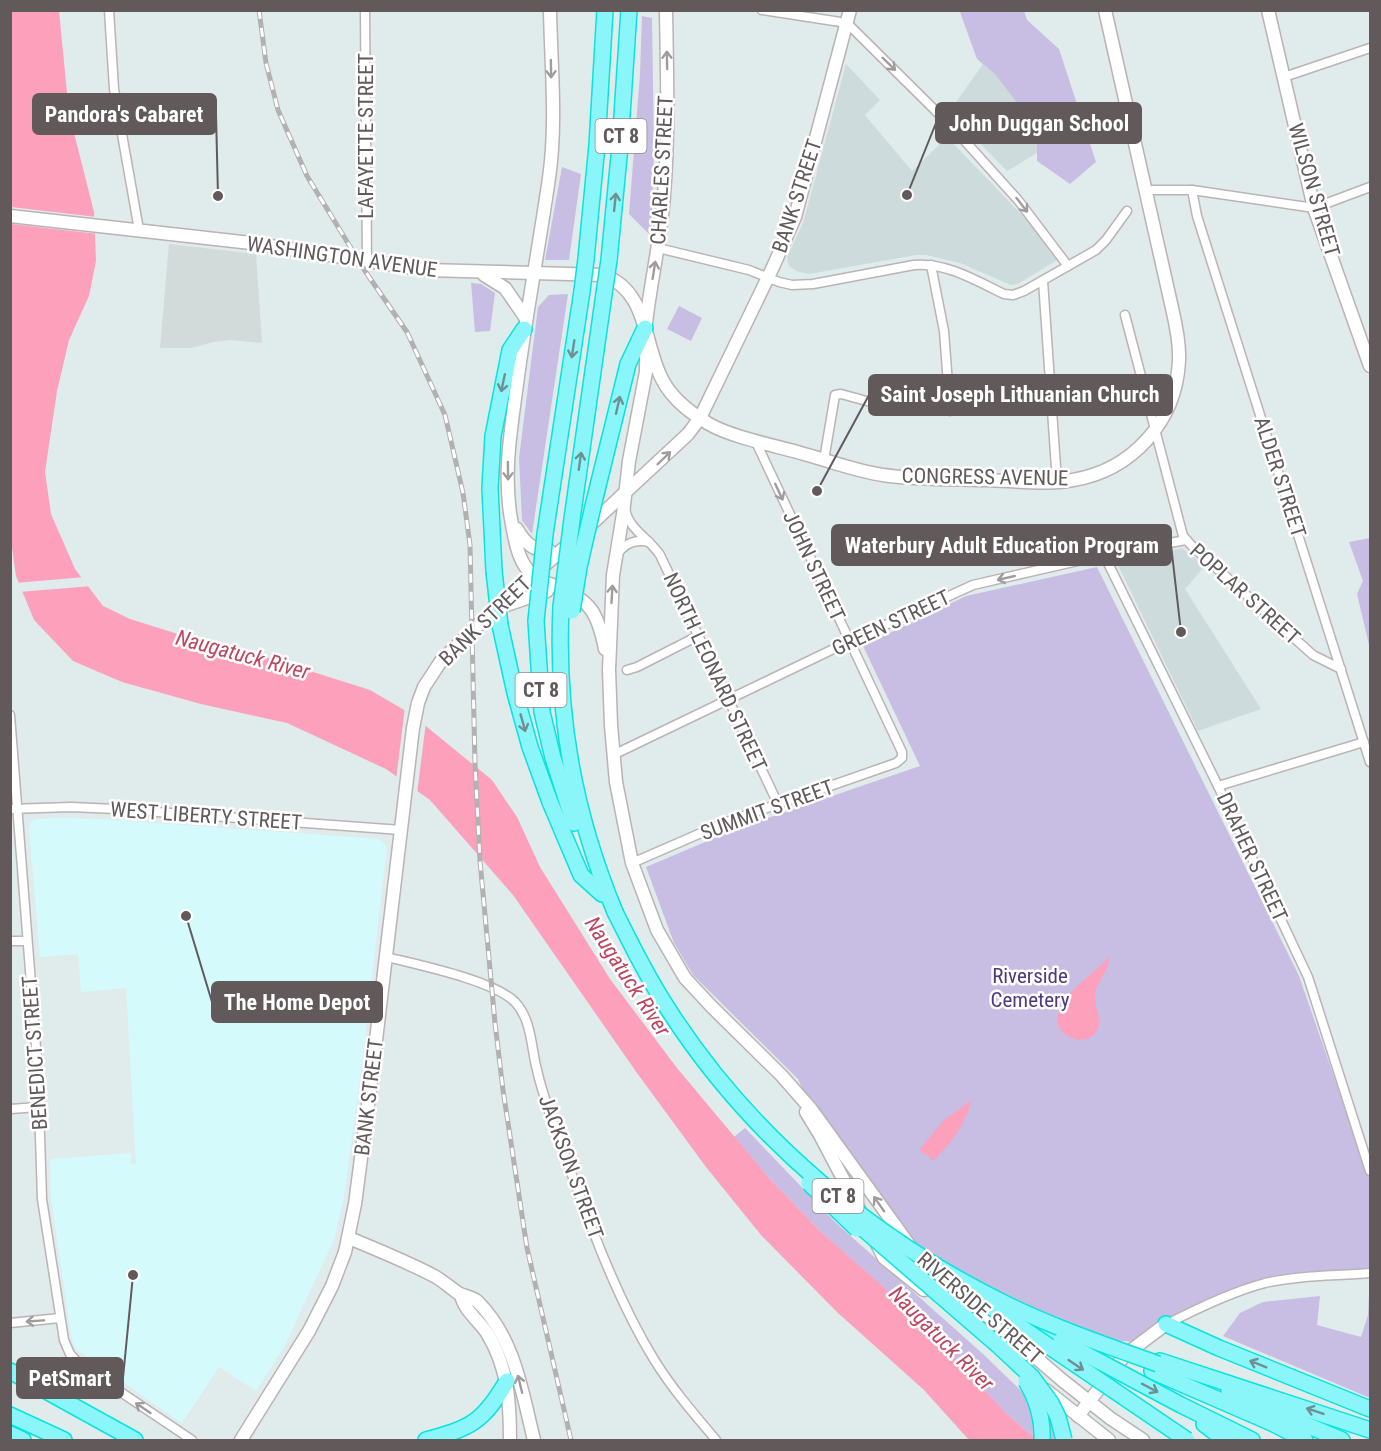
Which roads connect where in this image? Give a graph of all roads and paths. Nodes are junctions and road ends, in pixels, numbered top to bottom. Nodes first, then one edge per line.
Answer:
1 (109, 10) edge
2 (365, 10) edge
3 (550, 10) edge
4 (605, 10) edge
5 (666, 10) edge
6 (762, 10) edge
7 (1105, 10) edge
8 (1268, 10) edge
9 (629, 11) edge
10 (849, 17) edge
11 (1371, 48) edge
12 (1284, 77) junction
13 (1371, 187) edge
14 (1146, 190) junction
15 (1192, 190) junction
16 (1314, 207) junction
17 (1127, 211) dead end
18 (10, 216) edge
19 (139, 230) junction
20 (658, 248) junction
21 (367, 261) junction
22 (931, 265) junction
23 (1068, 266) junction
24 (474, 272) junction
25 (533, 274) junction
26 (768, 278) junction
27 (1043, 280) junction
28 (1125, 315) dead end
29 (525, 323) junction
30 (645, 328) junction
31 (1371, 366) edge
32 (874, 403) dead end
33 (950, 411) dead end
34 (700, 418) junction
35 (1155, 431) junction
36 (755, 439) junction
37 (824, 459) junction
38 (1058, 482) junction
39 (624, 500) junction
40 (510, 511) junction
41 (1186, 540) junction
42 (650, 542) junction
43 (564, 548) junction
44 (1104, 555) junction
45 (615, 560) junction
46 (533, 575) junction
47 (564, 590) junction
48 (567, 609) junction
49 (492, 611) junction
50 (698, 636) junction
51 (850, 641) junction
52 (1341, 669) junction
53 (609, 670) junction
54 (627, 670) dead end
55 (728, 700) junction
56 (10, 715) edge
57 (1364, 742) junction
58 (613, 755) junction
59 (902, 758) joint
60 (1371, 762) edge
61 (1218, 786) junction
62 (778, 804) junction
63 (14, 809) edge
64 (401, 830) junction
65 (632, 862) junction
66 (602, 894) junction
67 (10, 940) edge
68 (27, 941) junction
69 (387, 957) junction
70 (715, 1074) junction
71 (799, 1095) junction
72 (39, 1107) junction
73 (10, 1109) edge
74 (1371, 1171) edge
75 (851, 1218) junction
76 (348, 1238) junction
77 (1371, 1273) edge
78 (461, 1295) junction
79 (976, 1297) junction
80 (60, 1318) junction
81 (10, 1323) edge
82 (1166, 1324) junction
83 (1157, 1365) junction
84 (10, 1371) edge
85 (507, 1382) junction
86 (1089, 1401) junction
87 (1181, 1405) junction
88 (1371, 1408) edge
89 (10, 1415) edge
90 (1078, 1416) junction
91 (1371, 1430) edge
92 (10, 1434) edge
93 (23, 1440) edge
94 (64, 1440) edge
95 (135, 1440) edge
96 (192, 1440) edge
97 (241, 1440) edge
98 (426, 1440) edge
99 (457, 1440) edge
100 (510, 1440) edge
101 (534, 1440) edge
102 (717, 1440) edge
103 (1042, 1440) edge
104 (1064, 1440) edge
105 (1109, 1440) edge
106 (1143, 1440) edge
107 (1187, 1440) edge
108 (1225, 1440) edge
109 (1252, 1440) edge
110 (1305, 1440) edge
111 (1342, 1440) edge

1 - 19 street
2 - 21 street, LAFAYETTE STREET
3 -> 25 street
4 -> 66 highway, CT 8, bridge
20 -> 5 street, CHARLES STREET
6 - 10 street
7 - 14 street, CONGRESS AVENUE
8 - 12 street, WILSON STREET
48 -> 9 highway, CT 8, bridge
10 -> 23 street
10 - 26 street, BANK STREET
11 - 12 street
12 - 16 street, WILSON STREET
13 - 16 street
14 - 15 street
14 - 35 street, CONGRESS AVENUE
15 - 16 street
15 - 52 street, ALDER STREET
16 - 31 street, WILSON STREET
17 - 23 street
18 - 19 street, WASHINGTON AVENUE
19 - 21 street, WASHINGTON AVENUE
20 - 26 street
30 -> 20 street, CHARLES STREET
21 - 24 street, WASHINGTON AVENUE
22 - 26 street
22 - 27 street
22 - 33 street
23 - 27 street
24 - 25 street, WASHINGTON AVENUE
24 - 29 street
25 - 29 street
25 - 30 street, WASHINGTON AVENUE
26 - 34 street, BANK STREET
27 - 38 street
28 - 35 street, POPLAR STREET
29 -> 40 street
29 -> 66 highway, bridge
30 - 34 street, CONGRESS AVENUE
30 - 39 street, RIVERSIDE STREET
48 -> 30 highway, bridge
32 - 37 street
34 - 36 street, CONGRESS AVENUE
39 -> 34 street, BANK STREET
35 - 38 street, CONGRESS AVENUE
35 - 41 street, POPLAR STREET
36 - 37 street, CONGRESS AVENUE
36 -> 51 street, JOHN STREET
37 - 38 street, CONGRESS AVENUE
39 - 42 street, NORTH LEONARD STREET
39 - 43 street, BANK STREET
39 - 45 street, RIVERSIDE STREET
40 - 43 street
40 - 46 street
41 - 44 street, GREEN STREET
41 - 52 street, POPLAR STREET
42 - 45 street
42 - 50 street, NORTH LEONARD STREET
43 - 46 street, BANK STREET
44 -> 51 street, GREEN STREET
44 - 61 street, DRAHER STREET
53 -> 45 street, RIVERSIDE STREET
46 - 47 street, RIVERSIDE STREET
46 - 49 street, BANK STREET
47 - 49 street
47 - 53 street, RIVERSIDE STREET
48 - 70 highway, CT 8, bridge
49 - 64 street, BANK STREET
50 - 54 street
50 - 55 street, NORTH LEONARD STREET
51 - 55 street, GREEN STREET
51 - 59 street, JOHN STREET
52 - 57 street, ALDER STREET
53 - 58 street, RIVERSIDE STREET
55 - 58 street, GREEN STREET
55 - 62 street, NORTH LEONARD STREET
56 - 63 street, BENEDICT STREET
57 - 60 street, ALDER STREET
57 - 61 street
58 - 65 street, RIVERSIDE STREET
59 - 62 street, SUMMIT STREET
61 - 74 street, DRAHER STREET
62 - 65 street, SUMMIT STREET
63 - 64 street, WEST LIBERTY STREET
63 - 68 street, BENEDICT STREET
64 - 69 street, BANK STREET
65 - 71 street, RIVERSIDE STREET
66 - 75 highway, CT 8, bridge
67 - 68 street
68 - 72 street, BENEDICT STREET
69 - 76 street, BANK STREET
69 - 102 street, JACKSON STREET
70 - 83 highway, CT 8, bridge
70 - 103 highway, bridge
86 -> 71 street, RIVERSIDE STREET
71 - 90 street, RIVERSIDE STREET
72 - 73 street
72 - 80 street, BENEDICT STREET
75 - 79 highway, CT 8, bridge
75 - 104 highway, bridge
76 - 78 street
76 - 97 street, BANK STREET
77 - 82 street
78 - 85 street
101 -> 78 street
79 -> 87 highway, CT 8, bridge
79 -> 107 highway, bridge
80 -> 81 street
96 -> 80 street, BENEDICT STREET
82 - 86 street
88 -> 82 highway
91 -> 83 highway
83 - 110 highway
83 - 111 highway, CT 8
84 - 95 highway
85 - 98 highway
85 - 100 street
86 - 90 street
86 - 106 street, RIVERSIDE STREET
87 - 108 highway, CT 8
87 - 109 highway
89 - 94 highway
90 - 105 street, RIVERSIDE STREET
92 - 93 highway
98 - 99 highway

